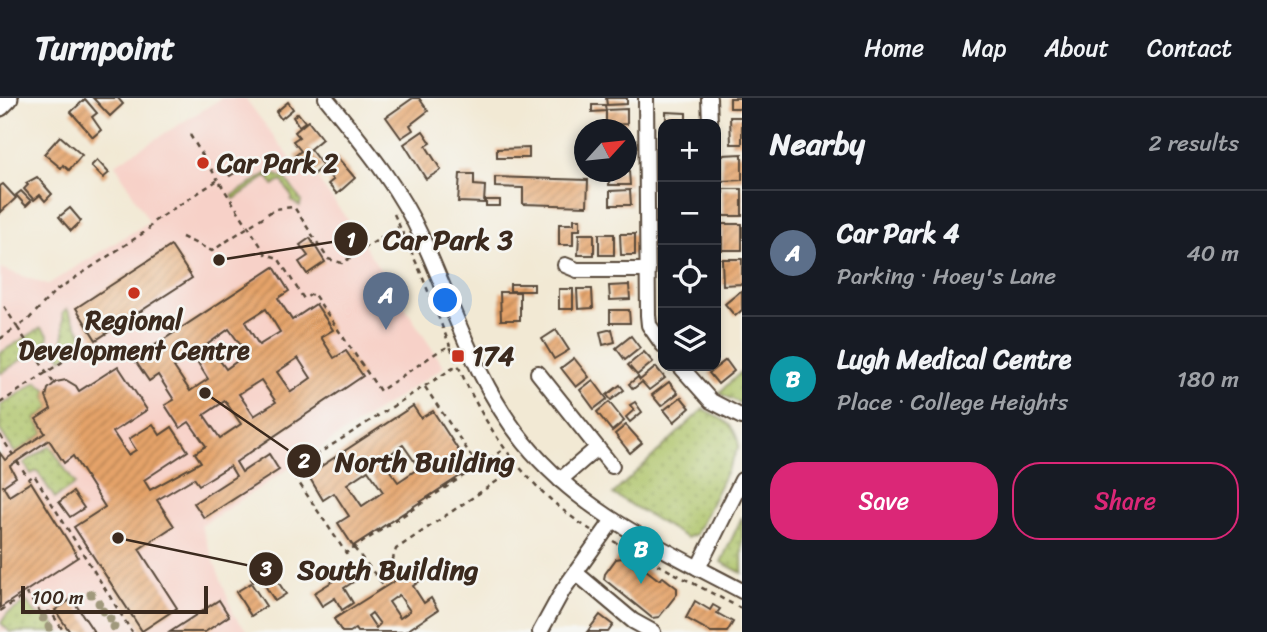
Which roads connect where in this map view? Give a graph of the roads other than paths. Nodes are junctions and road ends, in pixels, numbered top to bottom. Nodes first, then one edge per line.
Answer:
1 (8, 98) edge
2 (326, 98) edge
3 (646, 98) edge
4 (709, 98) edge
5 (0, 106) edge
6 (710, 119) edge
7 (565, 265) dead end
8 (648, 270) junction
9 (658, 338) edge
10 (684, 371) edge
11 (538, 373) dead end
12 (742, 417) edge
13 (597, 448) junction
14 (612, 467) dead end
15 (560, 480) junction
16 (742, 480) edge
17 (613, 520) junction
18 (698, 568) junction
19 (576, 573) junction
20 (742, 592) edge
21 (630, 626) edge
22 (540, 632) edge
23 (653, 632) edge

1 - 5 main road
2 - 15 street
3 - 8 street
4 - 6 street
7 - 8 street
8 - 9 street
10 - 12 street
11 - 13 street
13 - 14 street
13 - 15 street
15 - 17 street
16 - 18 street
17 - 18 street
17 - 19 street
18 - 20 street
19 - 21 street
19 - 22 street
21 - 23 street

